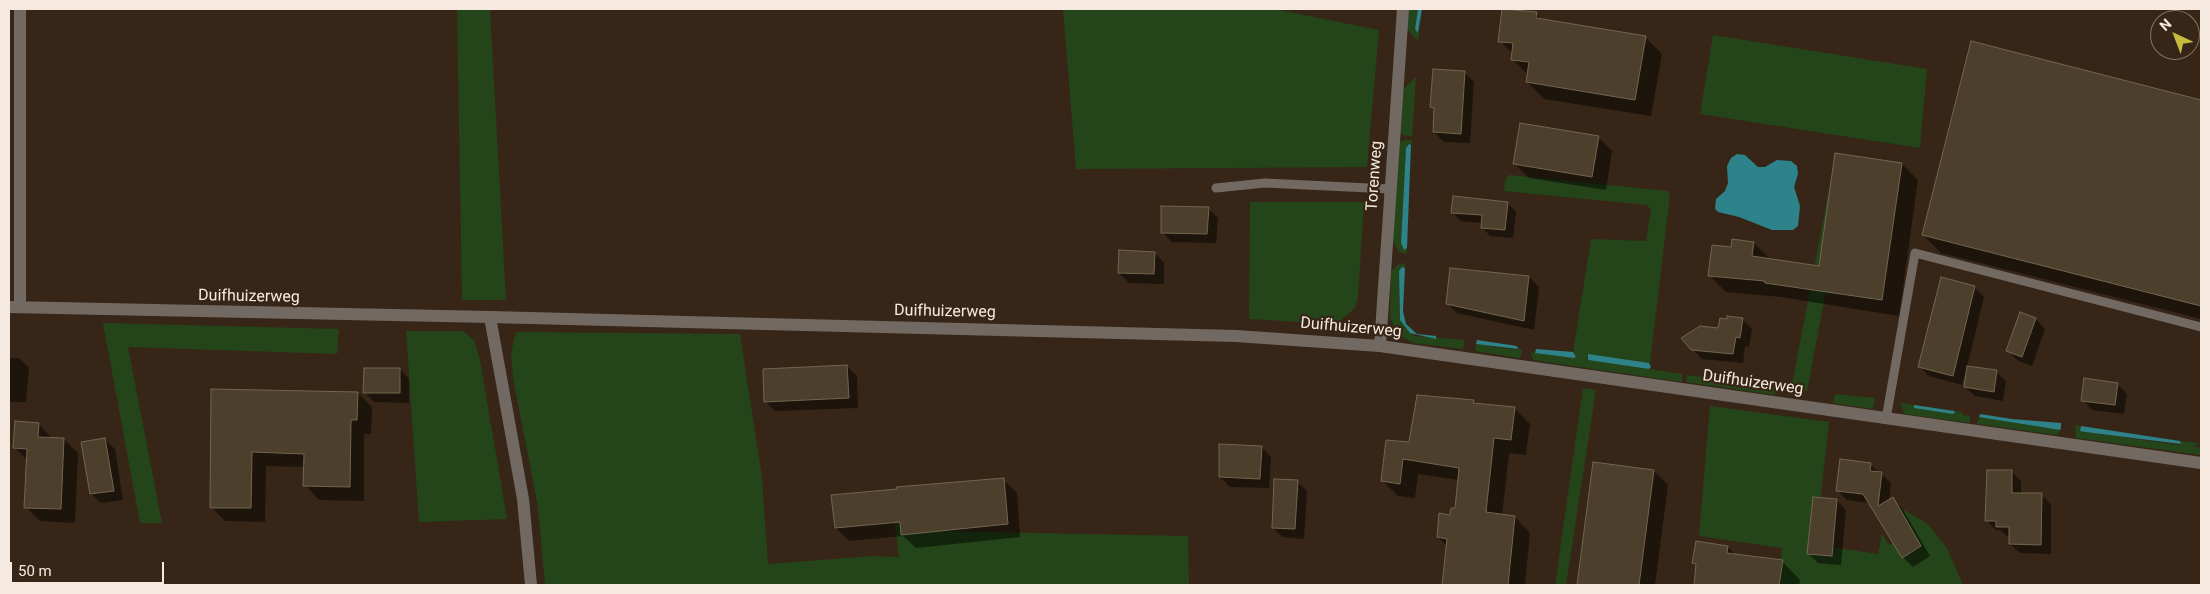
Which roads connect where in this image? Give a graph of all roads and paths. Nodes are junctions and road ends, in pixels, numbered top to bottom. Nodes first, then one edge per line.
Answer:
1 (20, 9) edge
2 (1403, 9) edge
3 (1216, 188) dead end
4 (1390, 189) junction
5 (15, 307) edge
6 (490, 317) junction
7 (2201, 327) edge
8 (1380, 346) junction
9 (1886, 418) junction
10 (2201, 463) edge
11 (532, 585) edge

1 - 5 street
2 - 4 street, Torenweg
3 - 4 lane
4 - 8 street, Torenweg
5 - 6 street, Duifhuizerweg
6 - 8 street, Duifhuizerweg
6 - 11 street
7 - 9 lane
8 - 9 street, Duifhuizerweg
9 - 10 street, Duifhuizerweg

